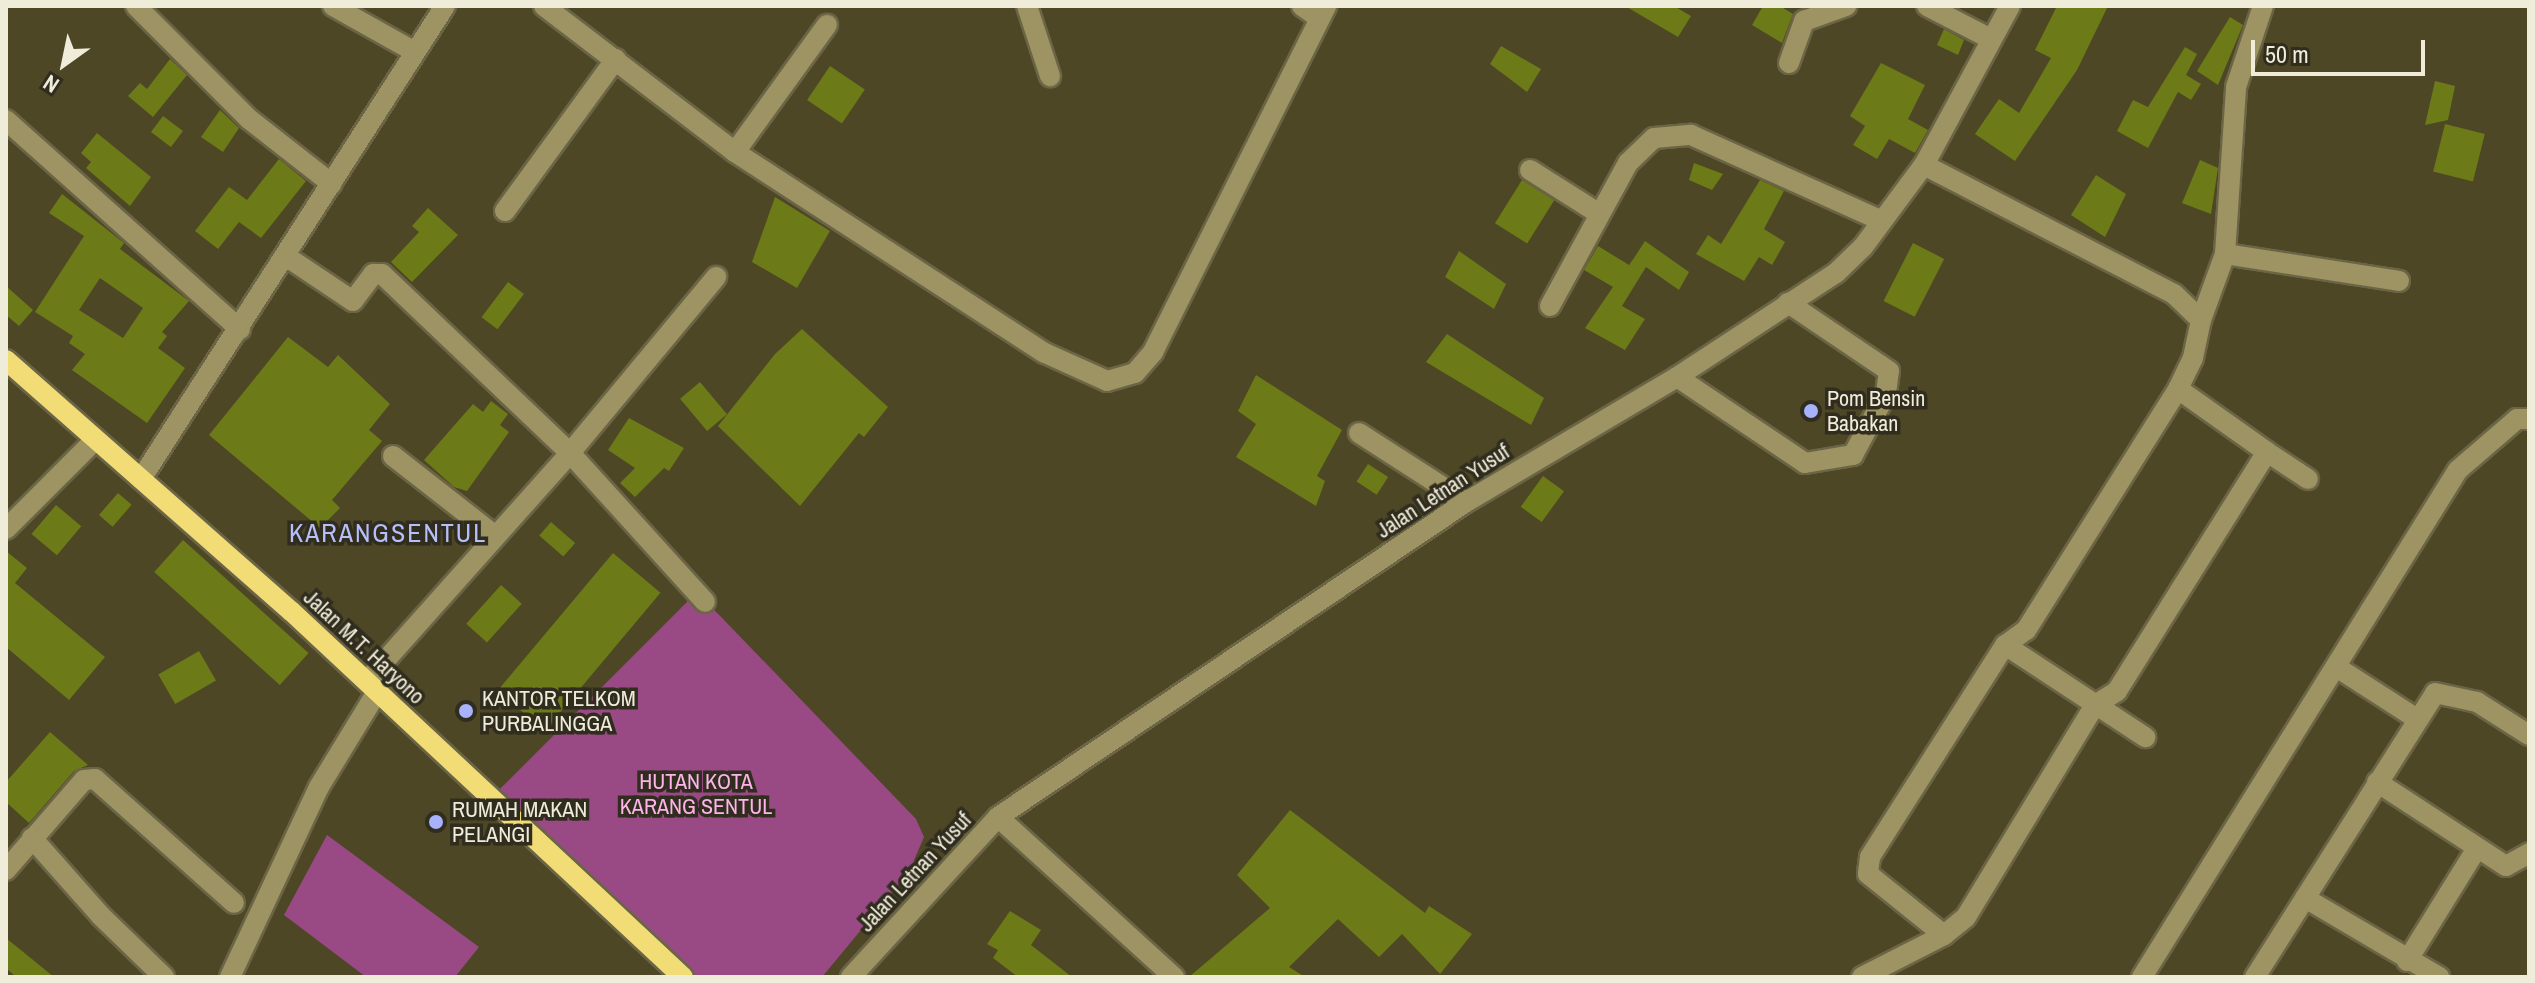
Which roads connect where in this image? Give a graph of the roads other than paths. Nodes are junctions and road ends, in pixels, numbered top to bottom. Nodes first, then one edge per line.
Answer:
1 (136, 6) edge
2 (333, 6) edge
3 (445, 6) edge
4 (544, 6) edge
5 (1027, 6) edge
6 (1846, 6) edge
7 (1927, 6) edge
8 (2010, 6) edge
9 (2263, 6) edge
10 (1316, 10) edge
11 (827, 25) dead end
12 (1991, 39) junction
13 (415, 52) junction
14 (616, 59) junction
15 (1789, 63) dead end
16 (1050, 76) dead end
17 (6, 120) edge
18 (735, 152) junction
19 (1924, 165) junction
20 (1530, 170) dead end
21 (332, 184) junction
22 (505, 211) dead end
23 (1598, 213) junction
24 (1882, 221) junction
25 (2225, 254) junction
26 (287, 257) junction
27 (716, 277) dead end
28 (2399, 281) dead end
29 (1788, 303) junction
30 (1550, 306) dead end
31 (2201, 320) junction
32 (240, 329) junction
33 (6, 360) edge
34 (1677, 377) junction
35 (2178, 389) junction
36 (2529, 419) edge
37 (1359, 433) dead end
38 (95, 440) junction
39 (2267, 452) junction
40 (570, 453) junction
41 (393, 456) dead end
42 (141, 479) junction
43 (2308, 479) dead end
44 (1466, 502) junction
45 (6, 529) edge
46 (493, 534) junction
47 (705, 602) dead end
48 (2005, 645) junction
49 (2338, 668) junction
50 (372, 686) junction
51 (2095, 705) junction
52 (2417, 719) junction
53 (2529, 735) edge
54 (2145, 737) dead end
55 (2377, 782) junction
56 (998, 817) junction
57 (32, 838) junction
58 (2477, 848) junction
59 (2529, 853) edge
60 (6, 870) edge
61 (2305, 898) junction
62 (234, 903) dead end
63 (1944, 935) junction
64 (2407, 961) junction
65 (164, 977) edge
66 (230, 977) edge
67 (683, 977) edge
68 (851, 977) edge
69 (1174, 977) edge
70 (1862, 977) edge
71 (2142, 977) edge
72 (2255, 977) edge
73 (2439, 977) edge

1 - 21 street
2 - 13 street
3 - 13 street
4 - 14 street
5 - 16 street
6 - 15 street
7 - 12 street
8 - 12 street, Jalan Letnan Yusuf
9 - 25 street
10 - 18 street
11 - 18 street
12 - 19 street, Jalan Letnan Yusuf
13 - 21 street
14 - 18 street
14 - 22 street
17 - 32 street
19 - 24 street, Jalan Letnan Yusuf
19 - 31 street
20 - 23 street
21 - 26 street
23 - 24 street
23 - 30 street
24 - 29 street, Jalan Letnan Yusuf
25 - 28 street
25 - 31 street
26 - 32 street
26 - 40 street
27 - 40 street
29 - 34 street, Jalan Letnan Yusuf
29 - 34 street
31 - 35 street
32 - 42 street
33 - 38 main road, Jalan M.T. Haryono
34 - 44 street, Jalan Letnan Yusuf
35 - 39 street
35 - 48 street
36 - 49 street
37 - 44 street
38 - 42 main road, Jalan M.T. Haryono
38 - 45 street
39 - 43 street
39 - 51 street
40 - 46 street
40 - 47 street
41 - 46 street
42 - 50 main road, Jalan M.T. Haryono
44 - 56 street, Jalan Letnan Yusuf
46 - 50 street
48 - 51 street
48 - 63 street
49 - 52 street
49 - 71 street
50 - 66 street
50 - 67 main road, Jalan M.T. Haryono
51 - 54 street
51 - 63 street
52 - 53 street
52 - 55 street
55 - 58 street
55 - 61 street
56 - 68 street, Jalan Letnan Yusuf
56 - 69 street
57 - 60 street
57 - 62 street
57 - 65 street
58 - 59 street
58 - 64 street
61 - 64 street
61 - 72 street
63 - 70 street
64 - 73 street

